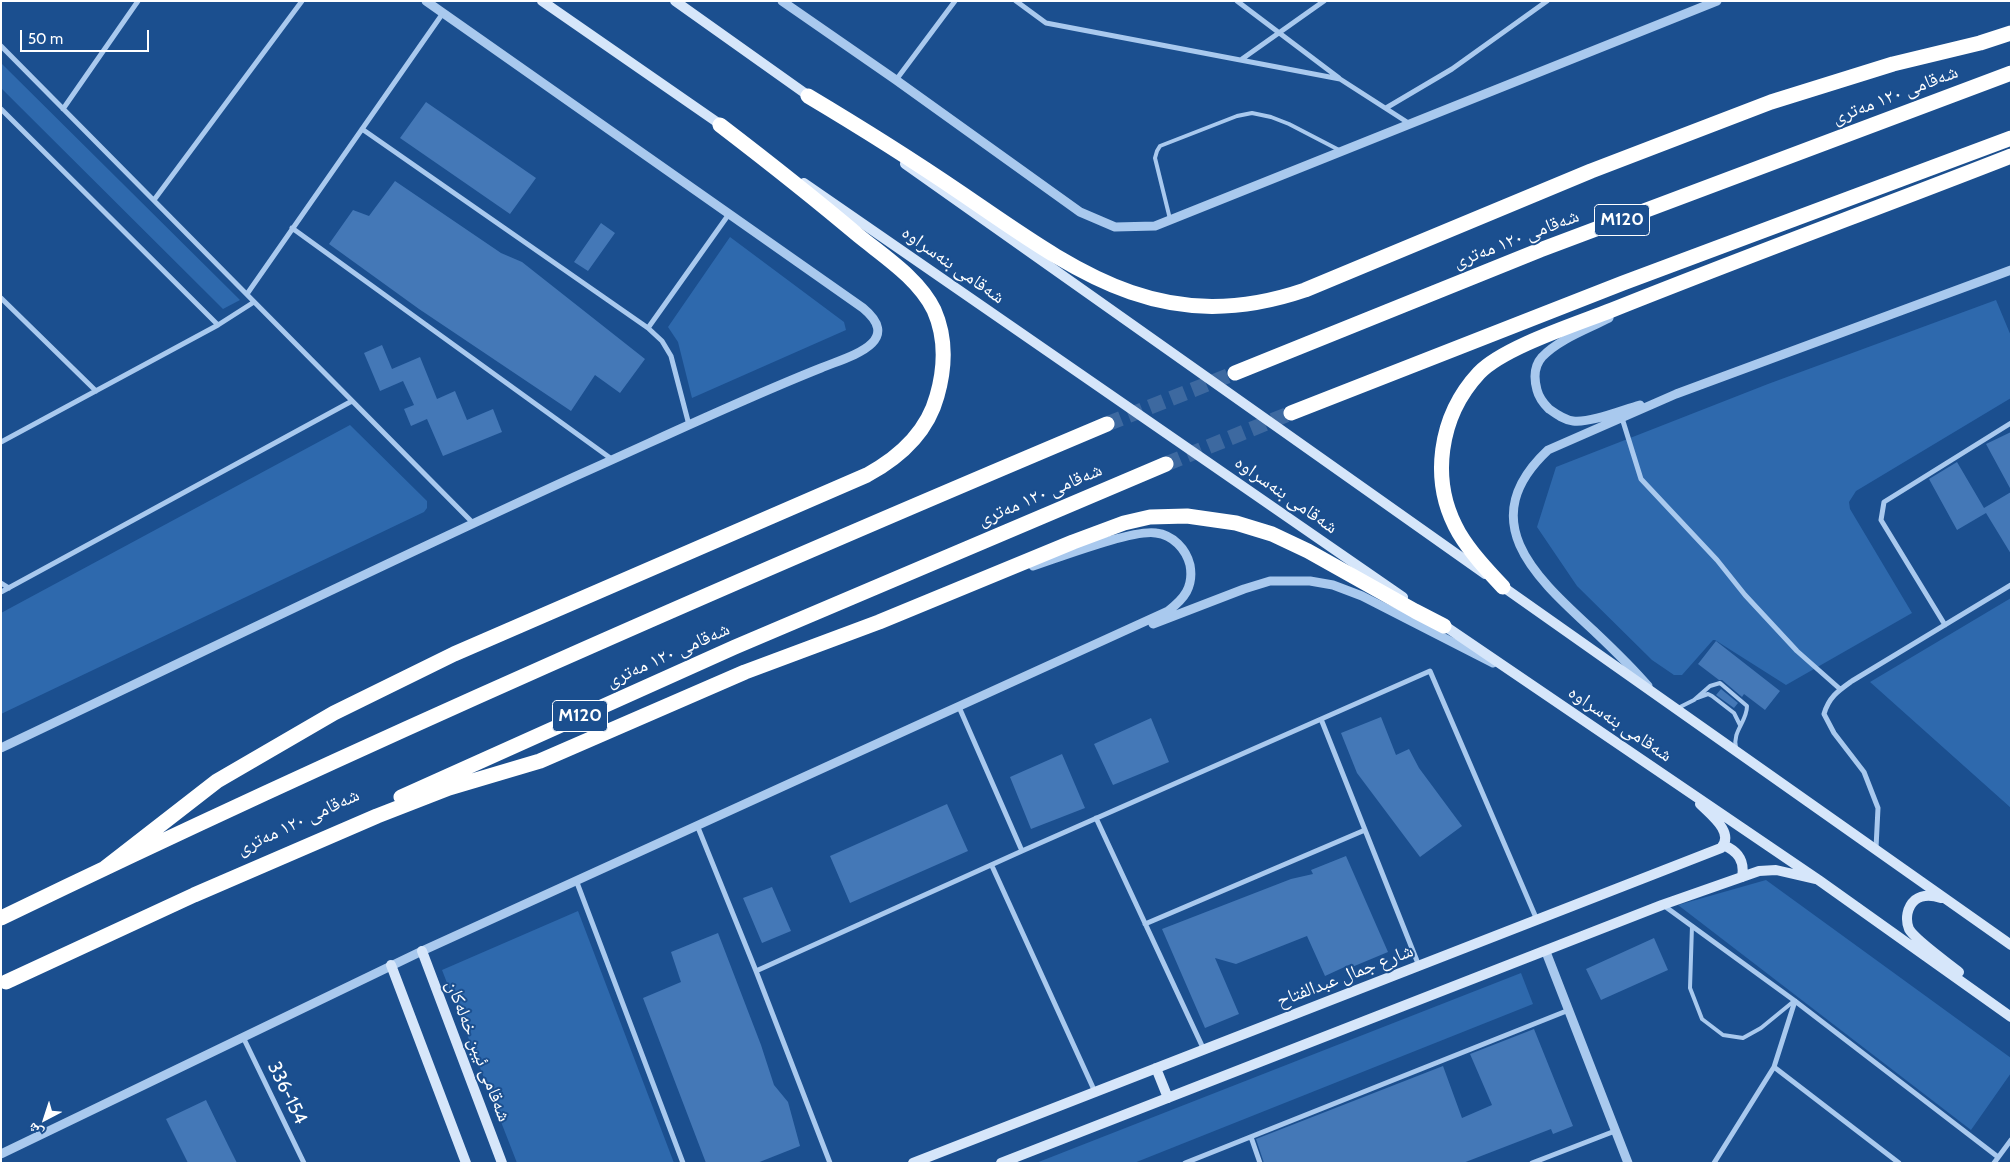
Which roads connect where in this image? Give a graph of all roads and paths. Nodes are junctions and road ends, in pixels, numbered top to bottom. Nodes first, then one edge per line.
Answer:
1 (138, 1) edge
2 (302, 1) edge
3 (426, 1) edge
4 (542, 1) edge
5 (675, 1) edge
6 (782, 1) edge
7 (955, 1) edge
8 (1016, 1) edge
9 (1237, 1) edge
10 (1324, 1) edge
11 (1547, 1) edge
12 (1717, 1) edge
13 (443, 13) junction
14 (1279, 32) junction
15 (2011, 33) edge
16 (1, 46) edge
17 (1242, 59) junction
18 (2011, 73) edge
19 (1340, 79) junction
20 (896, 80) junction
21 (808, 96) junction
22 (63, 108) junction
23 (1386, 108) junction
24 (1, 109) edge
25 (720, 124) junction
26 (1411, 124) junction
27 (362, 129) junction
28 (2011, 138) edge
29 (1342, 152) junction
30 (2011, 156) edge
31 (154, 200) junction
32 (729, 214) junction
33 (1170, 220) junction
34 (292, 228) junction
35 (2011, 270) edge
36 (1664, 289) junction
37 (247, 294) junction
38 (1, 298) edge
39 (254, 302) junction
40 (218, 325) junction
41 (648, 328) junction
42 (1235, 373) tunnel mouth
43 (96, 391) junction
44 (1676, 394) junction
45 (352, 401) junction
46 (1291, 413) tunnel mouth
47 (1622, 418) junction
48 (2011, 423) edge
49 (1107, 424) tunnel mouth
50 (689, 425) junction
51 (1, 442) edge
52 (613, 460) junction
53 (1166, 464) tunnel mouth
54 (473, 523) junction
55 (1, 583) edge
56 (2011, 585) edge
57 (967, 586) junction
58 (1503, 587) junction
59 (9, 588) junction
60 (1, 592) edge
61 (1945, 625) junction
62 (1444, 626) junction
63 (1082, 651) junction
64 (1514, 674) junction
65 (1840, 689) junction
66 (1656, 695) junction
67 (1694, 700) junction
68 (959, 707) junction
69 (1676, 709) junction
70 (1321, 719) junction
71 (1740, 725) junction
72 (1, 748) edge
73 (1737, 752) junction
74 (1688, 790) junction
75 (1096, 818) junction
76 (697, 825) junction
77 (1365, 830) junction
78 (1723, 845) junction
79 (1022, 850) junction
80 (1876, 850) junction
81 (992, 866) junction
82 (105, 868) junction
83 (1742, 877) junction
84 (576, 880) junction
85 (1820, 881) junction
86 (1949, 901) junction
87 (1662, 905) junction
88 (1, 918) edge
89 (1537, 920) junction
90 (1145, 924) junction
91 (1692, 926) junction
92 (2011, 945) edge
93 (422, 951) junction
94 (1546, 952) junction
95 (391, 965) junction
96 (1419, 966) junction
97 (756, 971) junction
98 (4, 983) edge
99 (1984, 997) junction
100 (1794, 1001) junction
101 (1569, 1010) junction
102 (2011, 1017) edge
103 (243, 1037) junction
104 (1204, 1050) junction
105 (1774, 1067) junction
106 (1156, 1068) junction
107 (1095, 1092) junction
108 (1168, 1098) junction
109 (1616, 1132) junction
110 (1251, 1137) junction
111 (2011, 1140) edge
112 (1, 1154) edge
113 (1998, 1157) junction
114 (304, 1163) edge
115 (466, 1163) edge
116 (502, 1163) edge
117 (683, 1163) edge
118 (830, 1163) edge
119 (913, 1163) edge
120 (1001, 1163) edge
121 (1185, 1163) edge
122 (1260, 1163) edge
123 (1532, 1163) edge
124 (1628, 1163) edge
125 (1714, 1163) edge
126 (1899, 1163) edge
127 (1994, 1163) edge

1 - 22 street
2 - 31 street
3 - 13 street
4 - 25 main road, شەقامی بنەسراوە
5 - 21 main road
6 - 20 street
7 - 20 street
8 - 17 street
9 - 14 street
10 - 14 street
11 - 23 street
12 - 26 street
13 - 27 street
13 - 32 street
14 - 17 street
14 - 19 street
15 - 21 highway
16 - 22 street
17 - 19 street
18 - 42 highway, شەقامی ١٢٠ مەتری / M120
19 - 23 street
20 - 33 street
21 - 58 main road
22 - 31 street
23 - 26 street
24 - 40 street
25 - 62 main road, شەقامی بنەسراوە
25 - 82 highway
26 - 29 street
27 - 34 street
27 - 41 street
28 - 46 highway
29 - 33 street
29 - 33 lane
30 - 36 highway
31 - 37 street
32 - 41 street
32 - 50 street
34 - 37 street
34 - 52 street
35 - 44 street
36 - 44 street
36 - 58 highway
37 - 39 street
38 - 43 street
39 - 40 street
39 - 45 street
40 - 43 street
41 - 50 street
43 - 51 street
44 - 47 street
45 - 54 street
45 - 59 street
47 - 65 street
47 - 66 street
48 - 61 street
49 - 82 highway, شەقامی ١٢٠ مەتری
50 - 52 street
52 - 54 street
53 - 98 highway, شەقامی ١٢٠ مەتری / M120
54 - 72 street
55 - 59 street
56 - 61 street
57 - 62 highway
57 - 63 street
57 - 98 highway
58 - 66 main road
59 - 60 street
61 - 65 street
62 - 64 main road, شەقامی بنەسراوە
63 - 64 street
63 - 68 street
64 - 74 main road, شەقامی بنەسراوە
65 - 80 street
66 - 69 main road
67 - 69 lane
67 - 71 lane
67 - 71 lane
68 - 76 street
68 - 79 street
69 - 73 main road
70 - 75 street
70 - 77 street
70 - 89 street
71 - 73 lane
73 - 80 main road
74 - 78 main road
74 - 85 main road, شەقامی بنەسراوە
75 - 79 street
75 - 90 street
76 - 84 street
76 - 97 street
77 - 90 street
77 - 96 street
78 - 83 main road
78 - 89 main road, شارع جمال عبدالفتاح
79 - 81 street
80 - 86 main road
81 - 97 street
81 - 107 street
82 - 88 highway, شەقامی ١٢٠ مەتری
83 - 85 main road
83 - 87 main road
84 - 93 street
84 - 117 street
85 - 99 main road, شەقامی بنەسراوە
86 - 92 main road
86 - 99 main road
87 - 91 street
87 - 94 main road
89 - 96 main road, شارع جمال عبدالفتاح
90 - 104 street
91 - 100 street
91 - 100 lane
93 - 95 street
93 - 116 main road, شەقامی ئیبن خەلەکان
94 - 101 street
94 - 108 main road
95 - 103 street
95 - 115 main road
96 - 104 main road, شارع جمال عبدالفتاح
97 - 118 street
99 - 102 main road, شەقامی بنەسراوە
100 - 105 street
100 - 113 street
101 - 109 street
101 - 110 street
103 - 112 street
103 - 114 street, 336-154
104 - 106 main road, شارع جمال عبدالفتاح
105 - 125 street
105 - 126 street
106 - 107 main road, شارع جمال عبدالفتاح
106 - 108 main road
107 - 119 main road, شارع جمال عبدالفتاح
108 - 120 main road
109 - 123 street
109 - 124 street
110 - 121 street
110 - 122 street
111 - 113 street
113 - 127 street

